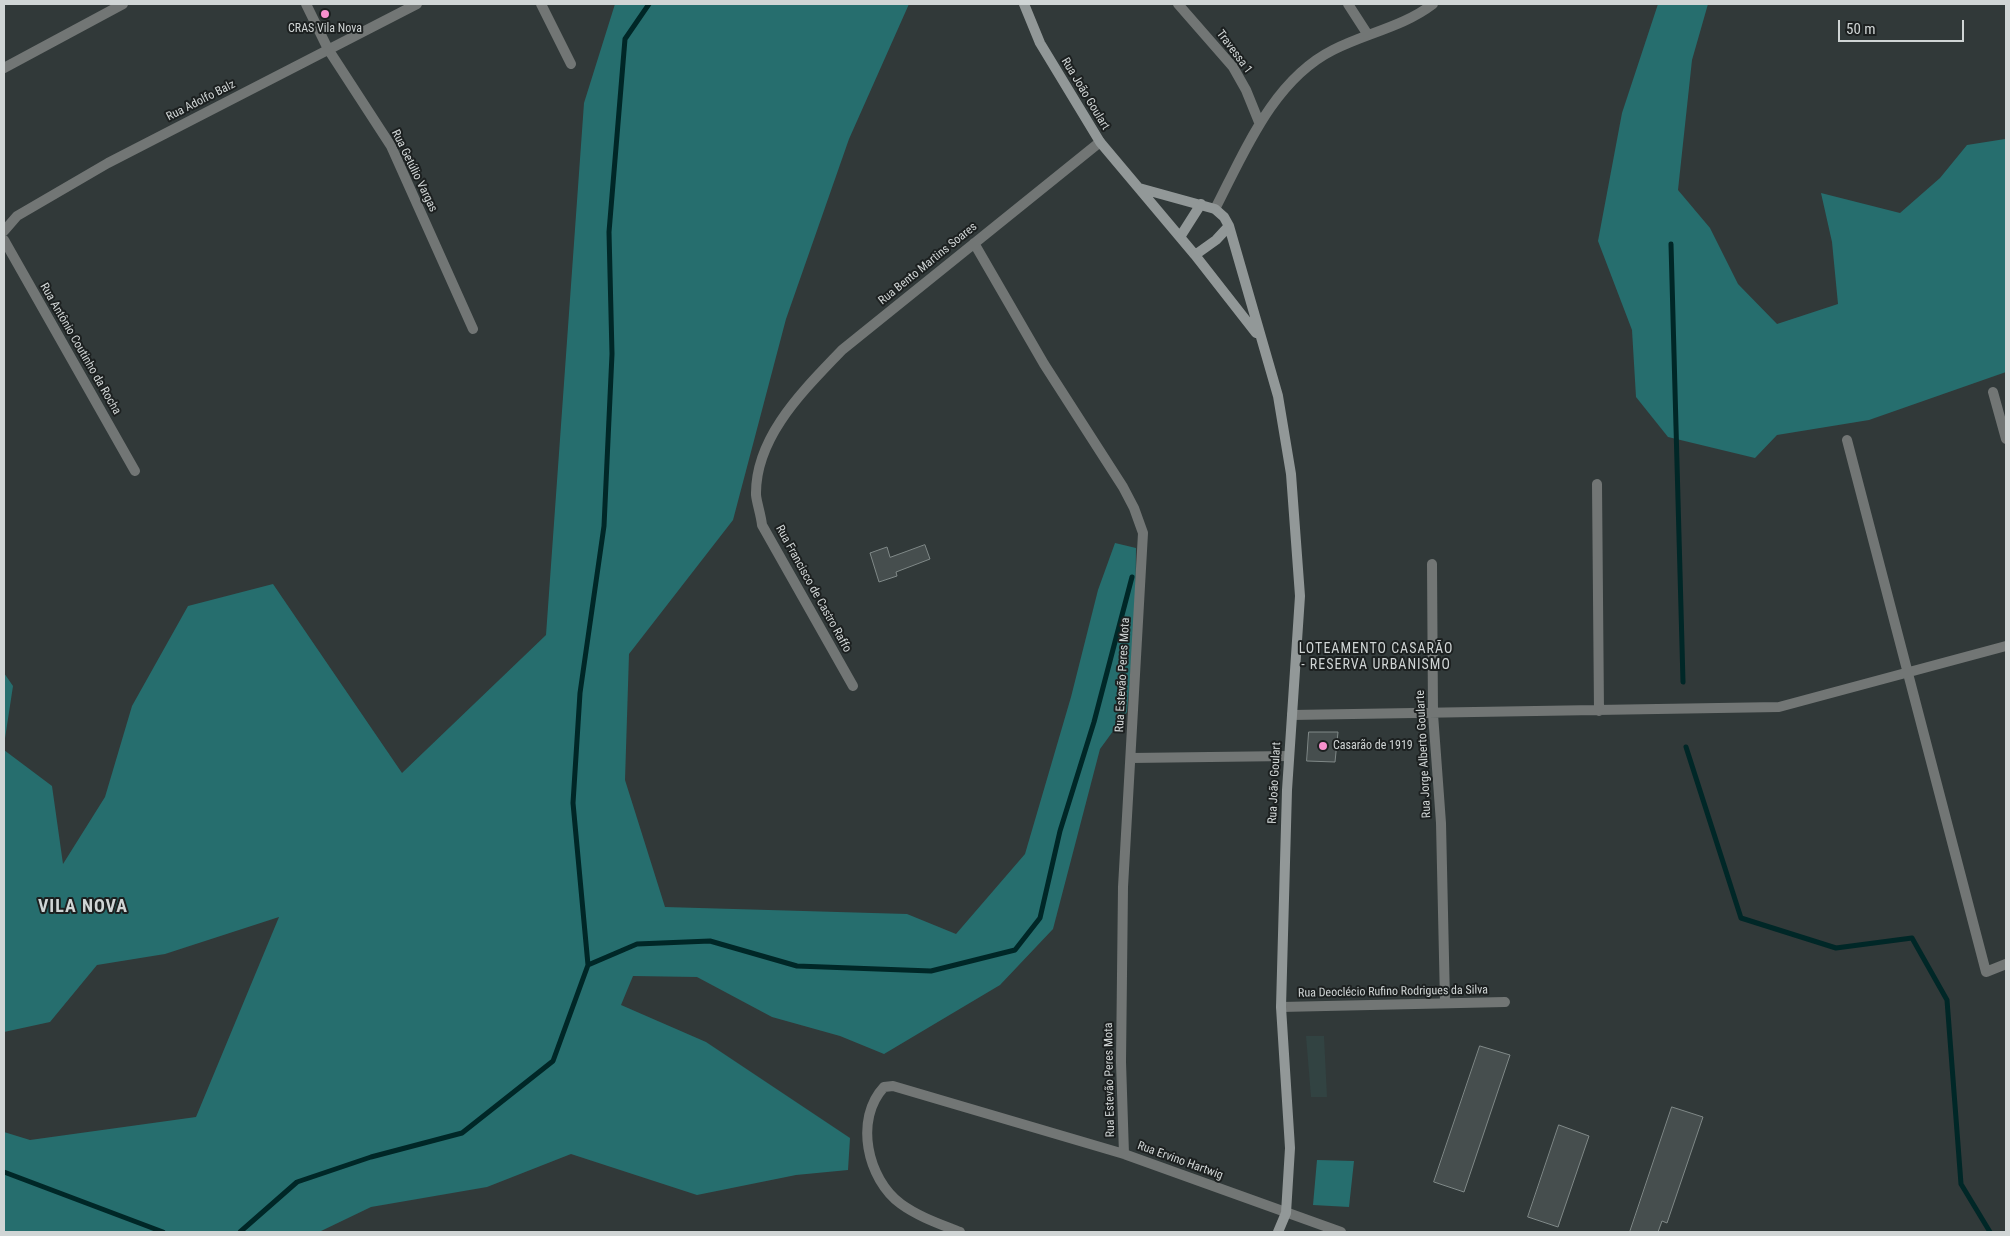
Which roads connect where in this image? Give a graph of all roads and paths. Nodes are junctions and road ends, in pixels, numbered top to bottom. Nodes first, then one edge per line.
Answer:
1 (123, 4) edge
2 (306, 4) edge
3 (417, 4) edge
4 (541, 4) edge
5 (1024, 4) edge
6 (1178, 4) edge
7 (1348, 4) edge
8 (1433, 4) edge
9 (1368, 35) junction
10 (328, 49) junction
11 (571, 64) dead end
12 (4, 68) edge
13 (1259, 122) junction
14 (1100, 142) junction
15 (1139, 188) junction
16 (1201, 204) junction
17 (1215, 209) junction
18 (1229, 226) junction
19 (4, 231) edge
20 (1180, 237) junction
21 (4, 240) edge
22 (974, 243) junction
23 (1195, 255) junction
24 (473, 329) dead end
25 (1260, 337) junction
26 (1993, 392) dead end
27 (784, 418) joint
28 (2006, 439) edge
29 (1847, 440) dead end
30 (135, 471) dead end
31 (1596, 484) dead end
32 (1432, 564) dead end
33 (2006, 646) edge
34 (1908, 672) junction
35 (853, 686) dead end
36 (1599, 710) junction
37 (1433, 714) junction
38 (1292, 716) junction
39 (1289, 756) junction
40 (1131, 758) junction
41 (2006, 964) edge
42 (1446, 1002) junction
43 (1505, 1002) dead end
44 (1281, 1007) junction
45 (1124, 1154) junction
46 (1286, 1213) junction
47 (960, 1232) edge
48 (1278, 1232) edge
49 (1341, 1232) edge

1 - 12 street
2 - 10 street, Rua Getúlio Vargas
3 - 10 street, Rua Adolfo Balz
4 - 11 street
5 - 14 street, Rua João Goulart
6 - 13 street, Travessa 1
7 - 9 street
8 - 9 street
9 - 13 street
10 - 19 street, Rua Adolfo Balz
10 - 24 street, Rua Getúlio Vargas
13 - 17 street
14 - 15 street, Rua João Goulart
14 - 22 street, Rua Bento Martins Soares
15 - 16 street
15 - 20 street, Rua João Goulart
16 - 17 street
16 - 20 street
17 - 18 street, Rua João Goulart
18 - 23 street
18 - 25 street, Rua João Goulart
20 - 23 street, Rua João Goulart
21 - 30 street, Rua Antônio Coutinho da Rocha
22 - 27 street, Rua Bento Martins Soares
22 - 40 street, Rua Estevão Peres Mota
23 - 25 street, Rua João Goulart
25 - 38 street, Rua João Goulart
26 - 28 street
27 - 35 street, Rua Francisco de Castro Raffo
29 - 34 street
31 - 36 street
32 - 37 street, Rua Jorge Alberto Goularte
33 - 34 street
34 - 36 street
34 - 41 street
36 - 37 street
37 - 38 street
37 - 42 street, Rua Jorge Alberto Goularte
38 - 39 street, Rua João Goulart
39 - 40 street
39 - 44 street, Rua João Goulart
40 - 45 street, Rua Estevão Peres Mota
42 - 43 street, Rua Deoclécio Rufino Rodrigues da Silva
42 - 44 street, Rua Deoclécio Rufino Rodrigues da Silva
44 - 46 street, Rua João Goulart
45 - 46 street, Rua Ervino Hartwig
45 - 47 street, Rua Ervino Hartwig
46 - 48 street, Rua João Goulart
46 - 49 street, Rua Ervino Hartwig

